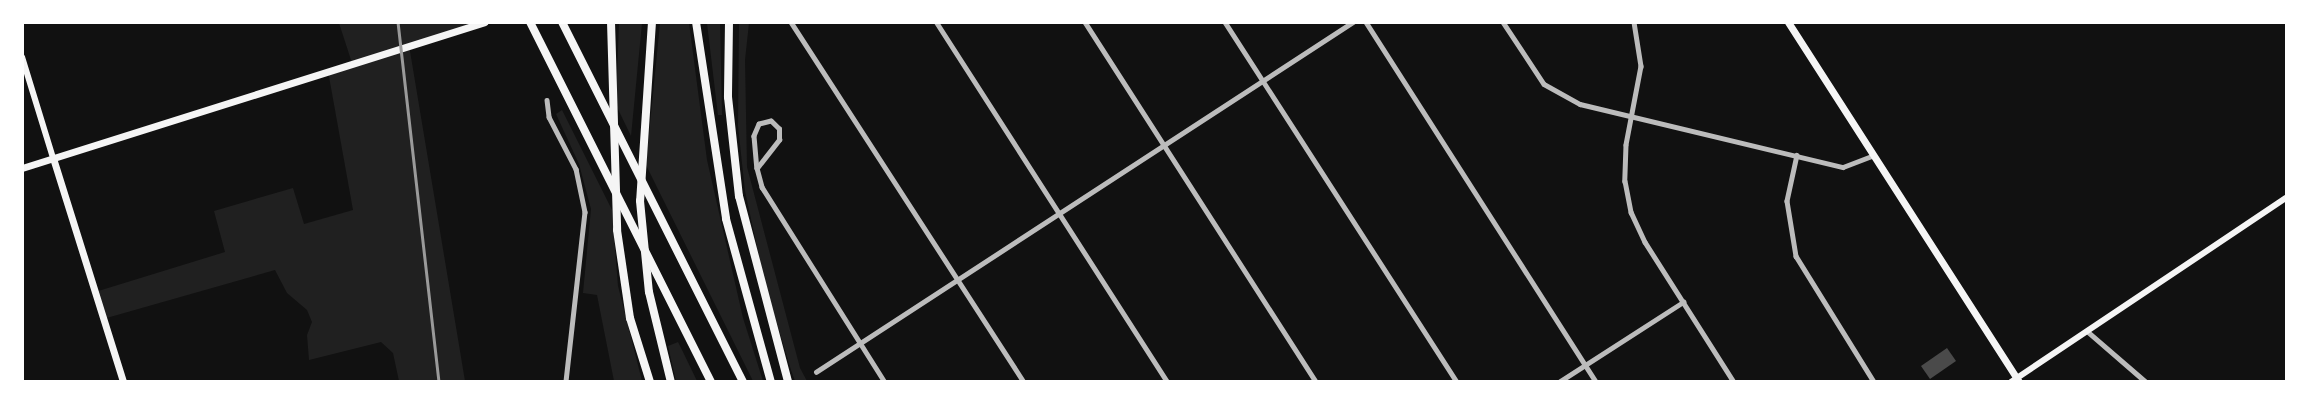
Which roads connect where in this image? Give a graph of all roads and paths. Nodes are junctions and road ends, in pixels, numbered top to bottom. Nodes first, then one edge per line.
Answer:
1 (484, 22) edge
2 (530, 22) edge
3 (562, 22) edge
4 (611, 22) edge
5 (652, 22) edge
6 (696, 22) edge
7 (729, 22) edge
8 (791, 22) edge
9 (936, 22) edge
10 (1085, 22) edge
11 (1224, 22) edge
12 (1353, 22) edge
13 (1366, 22) edge
14 (1503, 22) edge
15 (1634, 22) edge
16 (1788, 22) edge
17 (22, 57) edge
18 (1264, 83) junction
19 (547, 100) dead end
20 (1632, 116) junction
21 (1164, 144) junction
22 (1797, 155) junction
23 (1874, 156) junction
24 (54, 158) junction
25 (22, 168) edge
26 (757, 168) junction
27 (2286, 198) edge
28 (1059, 214) junction
29 (958, 280) junction
30 (1683, 302) junction
31 (2086, 331) junction
32 (860, 342) junction
33 (1585, 364) junction
34 (816, 372) dead end
35 (2016, 380) edge
36 (123, 382) edge
37 (566, 382) edge
38 (650, 382) edge
39 (671, 382) edge
40 (712, 382) edge
41 (743, 382) edge
42 (771, 382) edge
43 (788, 382) edge
44 (885, 382) edge
45 (1024, 382) edge
46 (1167, 382) edge
47 (1316, 382) edge
48 (1457, 382) edge
49 (1559, 382) edge
50 (1596, 382) edge
51 (1734, 382) edge
52 (1874, 382) edge
53 (2146, 382) edge

1 - 24 main road
2 - 40 highway
3 - 41 highway
4 - 38 highway
5 - 39 highway
6 - 42 highway
7 - 43 highway
8 - 29 street
9 - 28 street
10 - 21 street
11 - 18 street
12 - 18 street
13 - 33 street
14 - 20 street
15 - 20 street
16 - 23 main road
17 - 24 main road
18 - 21 street
18 - 48 street
19 - 37 street
20 - 22 street
20 - 30 street
21 - 28 street
21 - 47 street
22 - 23 street
22 - 52 street
23 - 35 main road
24 - 25 main road
24 - 36 main road
26 - 26 street
26 - 32 street
27 - 31 main road
28 - 29 street
28 - 46 street
29 - 32 street
29 - 45 street
30 - 33 street
30 - 51 street
31 - 35 main road
31 - 53 street
32 - 34 street
32 - 44 street
33 - 49 street
33 - 50 street

